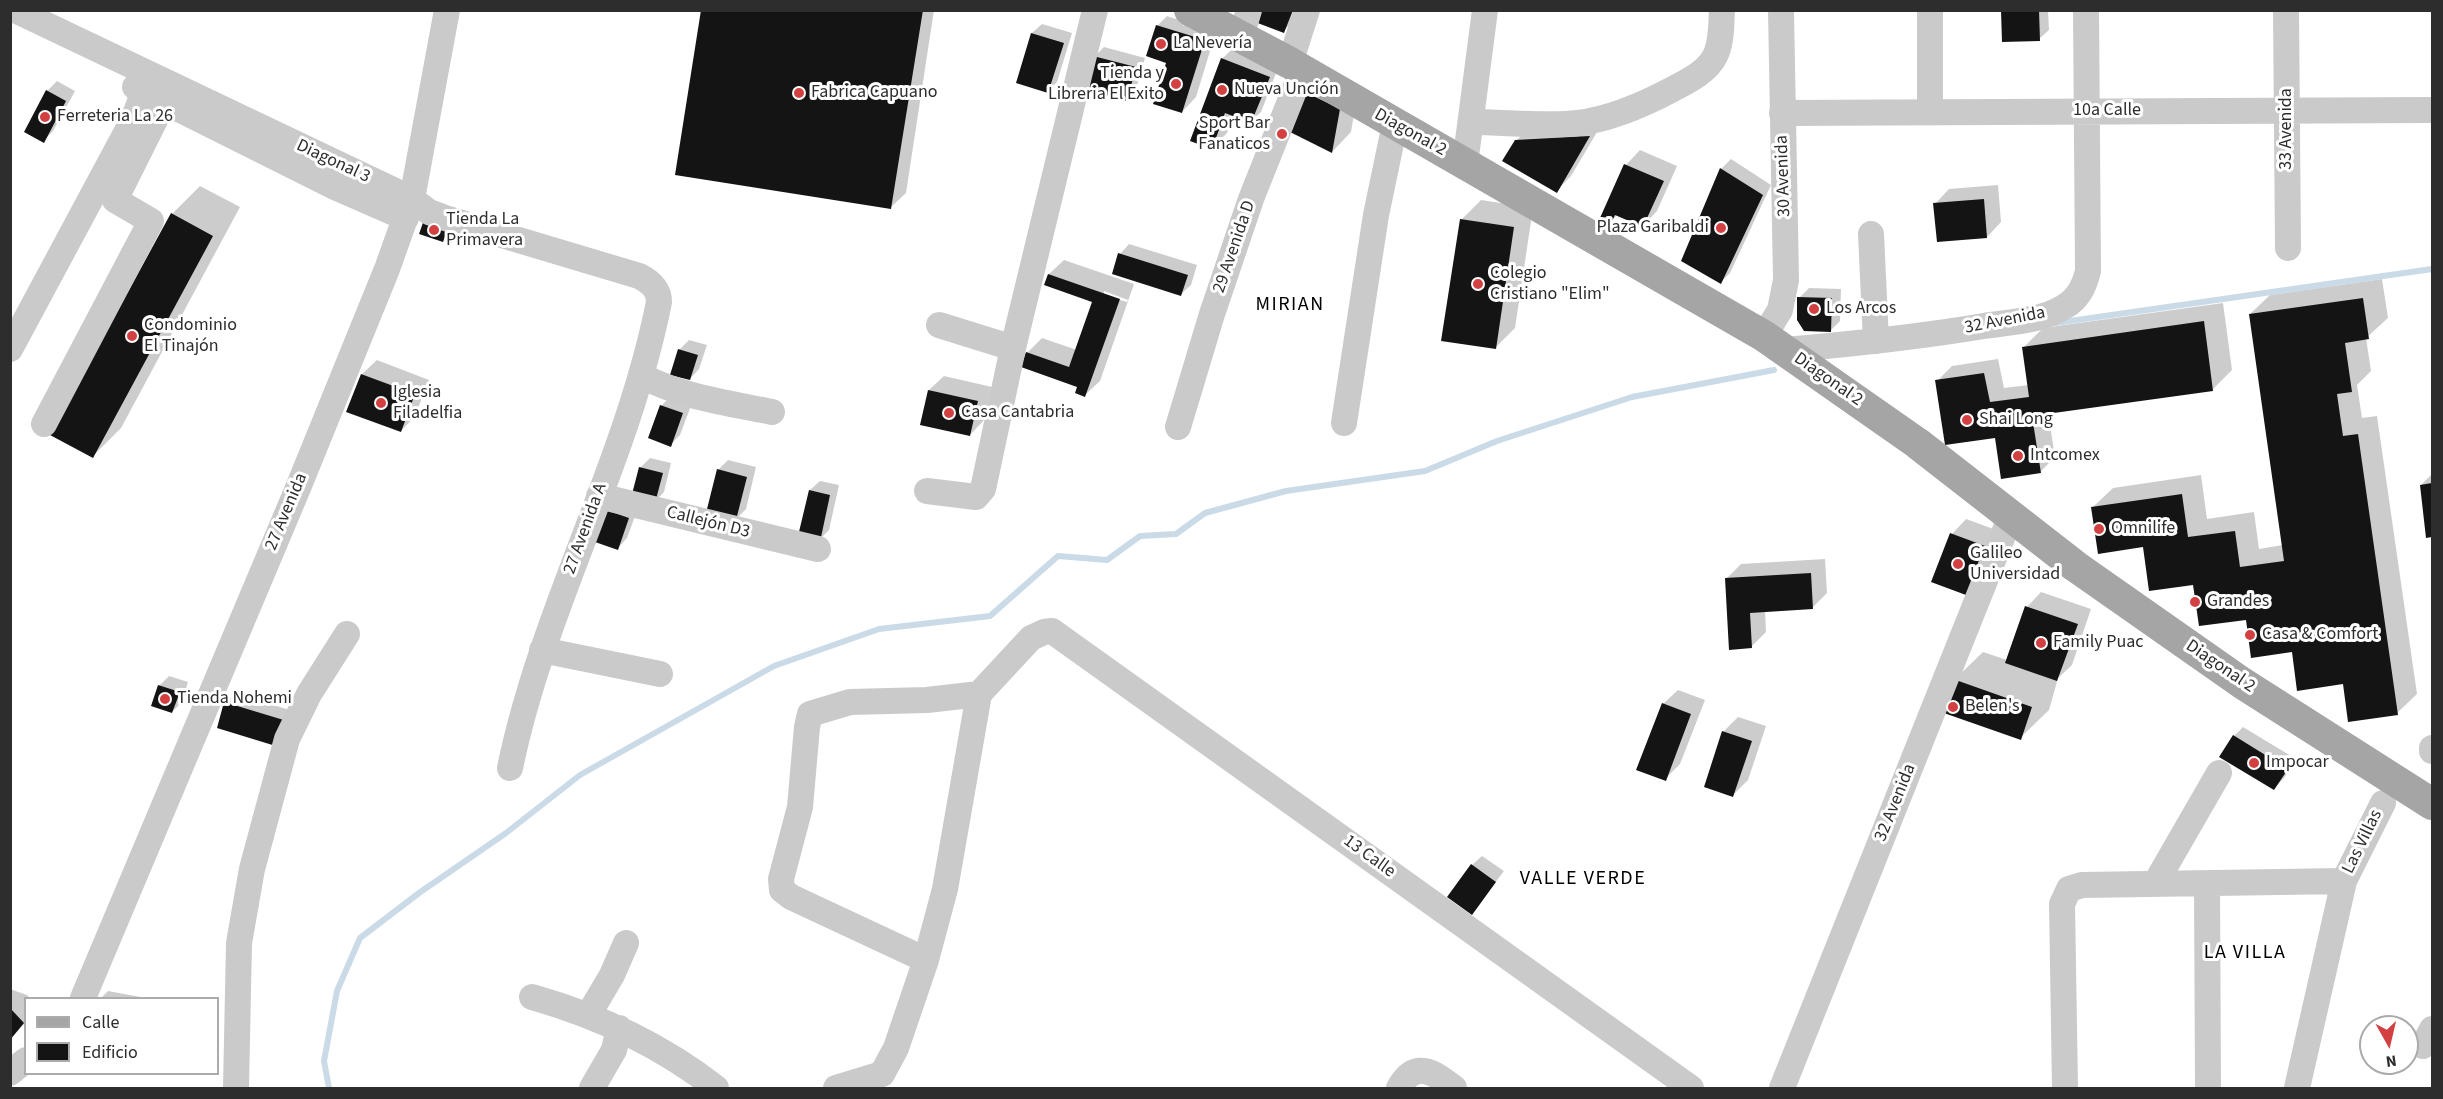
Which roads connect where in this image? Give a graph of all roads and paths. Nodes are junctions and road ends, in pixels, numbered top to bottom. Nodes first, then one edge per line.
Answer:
1 (15, 10) edge
2 (447, 10) edge
3 (1095, 10) edge
4 (1190, 10) edge
5 (1307, 10) edge
6 (1485, 10) edge
7 (1722, 10) edge
8 (1781, 10) edge
9 (1930, 10) edge
10 (2086, 10) edge
11 (2286, 10) edge
12 (1245, 24) edge
13 (10, 25) edge
14 (1296, 67) junction
15 (154, 97) junction
16 (2433, 110) edge
17 (2086, 111) junction
18 (2287, 111) junction
19 (1930, 112) junction
20 (1782, 113) junction
21 (1472, 122) junction
22 (1395, 124) junction
23 (1465, 164) junction
24 (409, 208) junction
25 (1871, 234) dead end
26 (2288, 248) dead end
27 (657, 291) joint
28 (939, 325) dead end
29 (1876, 341) junction
30 (1775, 343) junction
31 (1013, 348) junction
32 (10, 349) edge
33 (642, 376) junction
34 (772, 412) dead end
35 (1344, 423) dead end
36 (44, 424) dead end
37 (1178, 427) dead end
38 (927, 491) dead end
39 (599, 496) junction
40 (2010, 518) junction
41 (818, 549) dead end
42 (347, 634) dead end
43 (542, 650) junction
44 (660, 674) dead end
45 (979, 694) junction
46 (510, 768) dead end
47 (2219, 773) dead end
48 (2383, 803) dead end
49 (2433, 804) edge
50 (2344, 881) junction
51 (2156, 884) junction
52 (2207, 884) junction
53 (626, 943) dead end
54 (927, 960) junction
55 (84, 997) edge
56 (532, 998) dead end
57 (589, 1014) junction
58 (619, 1028) junction
59 (24, 1062) edge
60 (10, 1073) edge
61 (236, 1089) edge
62 (592, 1089) edge
63 (716, 1089) edge
64 (836, 1089) edge
65 (1399, 1089) edge
66 (1454, 1089) edge
67 (1691, 1089) edge
68 (1782, 1089) edge
69 (2065, 1089) edge
70 (2208, 1089) edge
71 (2297, 1089) edge

1 - 24 street, Diagonal 3
2 - 24 street, 27 Avenida
3 - 31 street
4 - 12 main road, Diagonal 2
5 - 14 street, 29 Avenida D
6 - 21 street
7 - 21 street
8 - 20 street, 30 Avenida
9 - 19 street
10 - 17 street, 32 Avenida
11 - 18 street, 33 Avenida
12 - 14 main road, Diagonal 2
13 - 15 street, Diagonal 3
14 - 22 main road, Diagonal 2
14 - 37 street, 29 Avenida D
15 - 24 street, Diagonal 3
15 - 32 street
15 - 36 street
16 - 18 street, 10a Calle
17 - 18 street, 10a Calle
17 - 19 street, 10a Calle
17 - 29 street, 32 Avenida
18 - 26 street, 33 Avenida
19 - 20 street, 10a Calle
20 - 30 street, 30 Avenida
21 - 23 street
22 - 23 main road, Diagonal 2
22 - 35 street
23 - 30 main road, Diagonal 2
24 - 27 street, Diagonal 3
24 - 55 street, 27 Avenida
25 - 29 street
27 - 33 street, 27 Avenida A
28 - 31 street
29 - 30 street, 32 Avenida
30 - 40 main road, Diagonal 2
31 - 38 street
33 - 34 street
33 - 39 street, 27 Avenida A
39 - 41 street, Callejón D3
39 - 43 street, 27 Avenida A
40 - 49 main road, Diagonal 2
40 - 68 street, 32 Avenida
42 - 61 street
43 - 44 street
43 - 46 street, 27 Avenida A
45 - 54 street
45 - 54 street
45 - 67 street, 13 Calle
47 - 51 street
48 - 50 street, Las Villas
50 - 52 street
50 - 71 street, Las Villas
51 - 52 street
51 - 69 street
52 - 70 street
53 - 57 street
54 - 64 street
56 - 57 street
57 - 58 street
58 - 62 street
58 - 63 street
59 - 60 street
65 - 66 street

